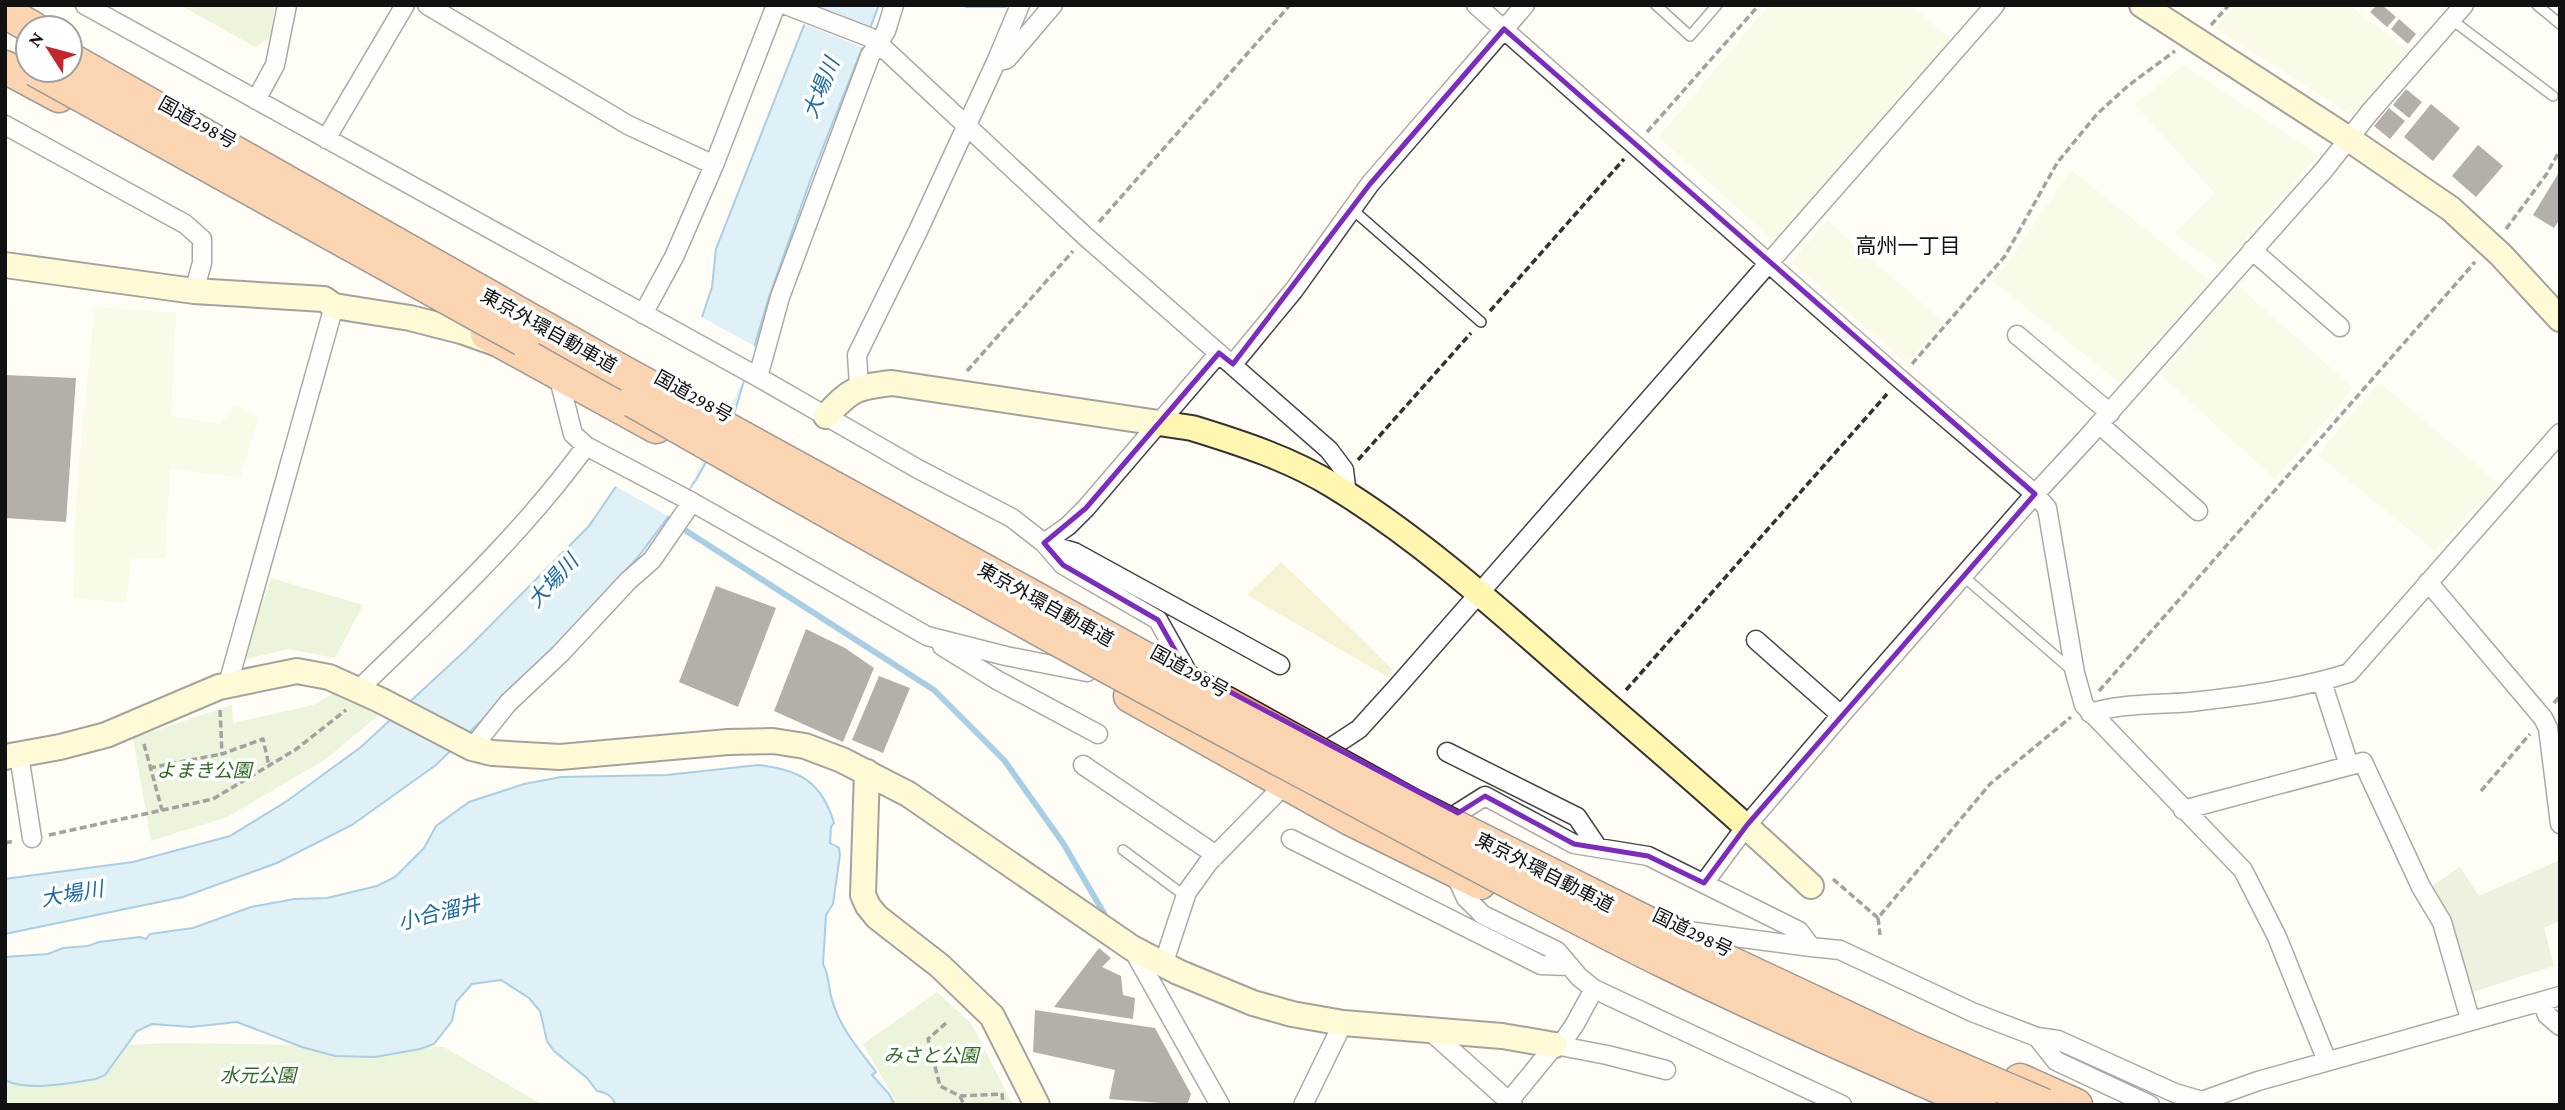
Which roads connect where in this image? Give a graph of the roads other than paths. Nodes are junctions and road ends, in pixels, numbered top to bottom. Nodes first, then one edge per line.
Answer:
1 (85, 5) edge
2 (287, 5) edge
3 (405, 5) edge
4 (427, 5) edge
5 (776, 5) edge
6 (786, 5) edge
7 (894, 5) edge
8 (1020, 5) edge
9 (1054, 5) edge
10 (1476, 5) edge
11 (1525, 5) edge
12 (1656, 5) edge
13 (1717, 5) edge
14 (1995, 5) edge
15 (2142, 5) edge
16 (2464, 5) edge
17 (2537, 5) edge
18 (2452, 20) junction
19 (2560, 24) edge
20 (1504, 29) junction
21 (873, 40) junction
22 (84, 57) edge
23 (996, 62) junction
24 (5, 67) edge
25 (84, 67) edge
26 (59, 84) edge
27 (2553, 96) dead end
28 (256, 100) junction
29 (5, 125) edge
30 (966, 127) junction
31 (326, 139) junction
32 (2349, 139) junction
33 (714, 165) junction
34 (1353, 210) junction
35 (2252, 250) junction
36 (1770, 262) junction
37 (5, 265) edge
38 (194, 291) junction
39 (334, 306) junction
40 (643, 314) junction
41 (2560, 319) edge
42 (1481, 322) road end
43 (2340, 327) dead end
44 (2017, 335) dead end
45 (515, 350) junction
46 (1226, 359) junction
47 (557, 371) junction
48 (758, 377) junction
49 (859, 386) junction
50 (826, 415) junction
51 (2105, 419) junction
52 (1161, 422) junction
53 (2560, 433) edge
54 (586, 446) junction
55 (1346, 483) junction
56 (2035, 494) junction
57 (692, 502) junction
58 (2198, 511) dead end
59 (1044, 543) junction
60 (1963, 576) junction
61 (2428, 582) junction
62 (1479, 594) junction
63 (927, 636) junction
64 (1756, 640) dead end
65 (1280, 665) dead end
66 (1185, 668) junction
67 (1087, 672) junction
68 (2075, 673) junction
69 (2322, 682) junction
70 (224, 685) junction
71 (368, 695) junction
72 (2087, 709) junction
73 (1841, 715) junction
74 (1098, 734) dead end
75 (1331, 745) junction
76 (468, 746) junction
77 (1447, 752) dead end
78 (12, 756) edge
79 (1083, 765) dead end
80 (2349, 765) junction
81 (867, 772) junction
82 (1284, 783) junction
83 (2183, 810) junction
84 (1458, 813) junction
85 (2560, 824) edge
86 (1747, 825) junction
87 (32, 838) road end
88 (1291, 839) dead end
89 (1598, 848) junction
90 (1123, 850) dead end
91 (1216, 855) junction
92 (1453, 870) junction
93 (1820, 880) road end
94 (1704, 883) junction
95 (1185, 896) junction
96 (1688, 931) junction
97 (1811, 947) junction
98 (1132, 948) junction
99 (1163, 965) junction
100 (1570, 966) junction
101 (1594, 989) junction
102 (2560, 996) edge
103 (2542, 1001) junction
104 (2470, 1019) junction
105 (1343, 1023) junction
106 (2560, 1026) edge
107 (1429, 1030) junction
108 (2037, 1037) junction
109 (1557, 1045) junction
110 (2328, 1061) junction
111 (1666, 1070) dead end
112 (1509, 1104) edge
113 (1037, 1105) edge
114 (1220, 1105) edge
115 (1303, 1105) edge
116 (1842, 1105) edge
117 (1951, 1105) edge
118 (1980, 1105) edge
119 (2044, 1105) edge
120 (2076, 1105) edge
121 (2150, 1105) edge

1 - 28 street
2 - 28 street
3 - 31 street
4 - 33 street
5 - 33 street
6 - 21 street
7 - 21 street
8 - 23 street
9 - 23 street
10 - 20 street
11 - 20 street
12 - 13 lane
14 - 36 street
15 - 32 street
16 - 18 street
17 - 19 lane
18 - 27 lane
18 - 32 street
20 - 34 street
20 - 36 street
21 - 30 street
21 - 48 street
22 - 66 highway, 国道298号
23 - 30 street
24 - 45 highway
25 - 119 highway, 東京外環自動車道, bridge
26 - 118 highway, 東京外環自動車道, bridge
28 - 31 street
29 - 38 street
30 - 46 street
30 - 49 street
31 - 40 street
32 - 35 street
32 - 41 street
33 - 40 street
34 - 42 lane
34 - 46 street
35 - 43 street
35 - 51 street
36 - 56 street
36 - 62 street
37 - 38 street
38 - 39 street
39 - 45 street
39 - 70 street
40 - 48 street
44 - 51 street
45 - 47 highway
46 - 52 street
46 - 55 street
47 - 54 street
47 - 67 highway
48 - 50 street
49 - 50 street
49 - 52 street
50 - 59 street
51 - 56 street
51 - 58 street
52 - 55 street
52 - 59 street
53 - 61 street
54 - 57 street
54 - 71 street
55 - 62 street
56 - 60 street
56 - 68 street
57 - 63 street
57 - 76 street
59 - 65 street
59 - 66 street
60 - 68 lane
60 - 73 street
61 - 69 street
61 - 85 street
62 - 75 street
62 - 86 street
63 - 67 street
63 - 74 street
64 - 73 street
66 - 75 highway, 国道298号
67 - 82 highway
68 - 72 street
69 - 72 street
69 - 80 street
70 - 71 street
70 - 78 street
71 - 76 street
72 - 83 street
73 - 86 street
75 - 82 street
75 - 84 highway, 国道298号
76 - 81 street
77 - 89 street
78 - 87 street
79 - 91 street
80 - 83 street
80 - 104 street
81 - 98 street
81 - 113 street
82 - 91 street
82 - 92 highway
83 - 110 street
84 - 89 street
84 - 96 highway, 国道298号
86 - 93 street
86 - 94 street
88 - 100 street
89 - 94 street
90 - 95 lane
91 - 95 street
92 - 100 street
92 - 117 highway
94 - 97 street
95 - 99 street
96 - 97 street
96 - 120 highway, 国道298号
97 - 108 street
98 - 99 street
98 - 114 street
99 - 105 street
100 - 101 street
101 - 109 street
101 - 116 street
102 - 103 street
103 - 104 street
103 - 106 street
104 - 110 street
105 - 107 street
105 - 115 street
107 - 109 street
107 - 112 street
108 - 110 street
108 - 121 street
109 - 111 street
109 - 112 street

